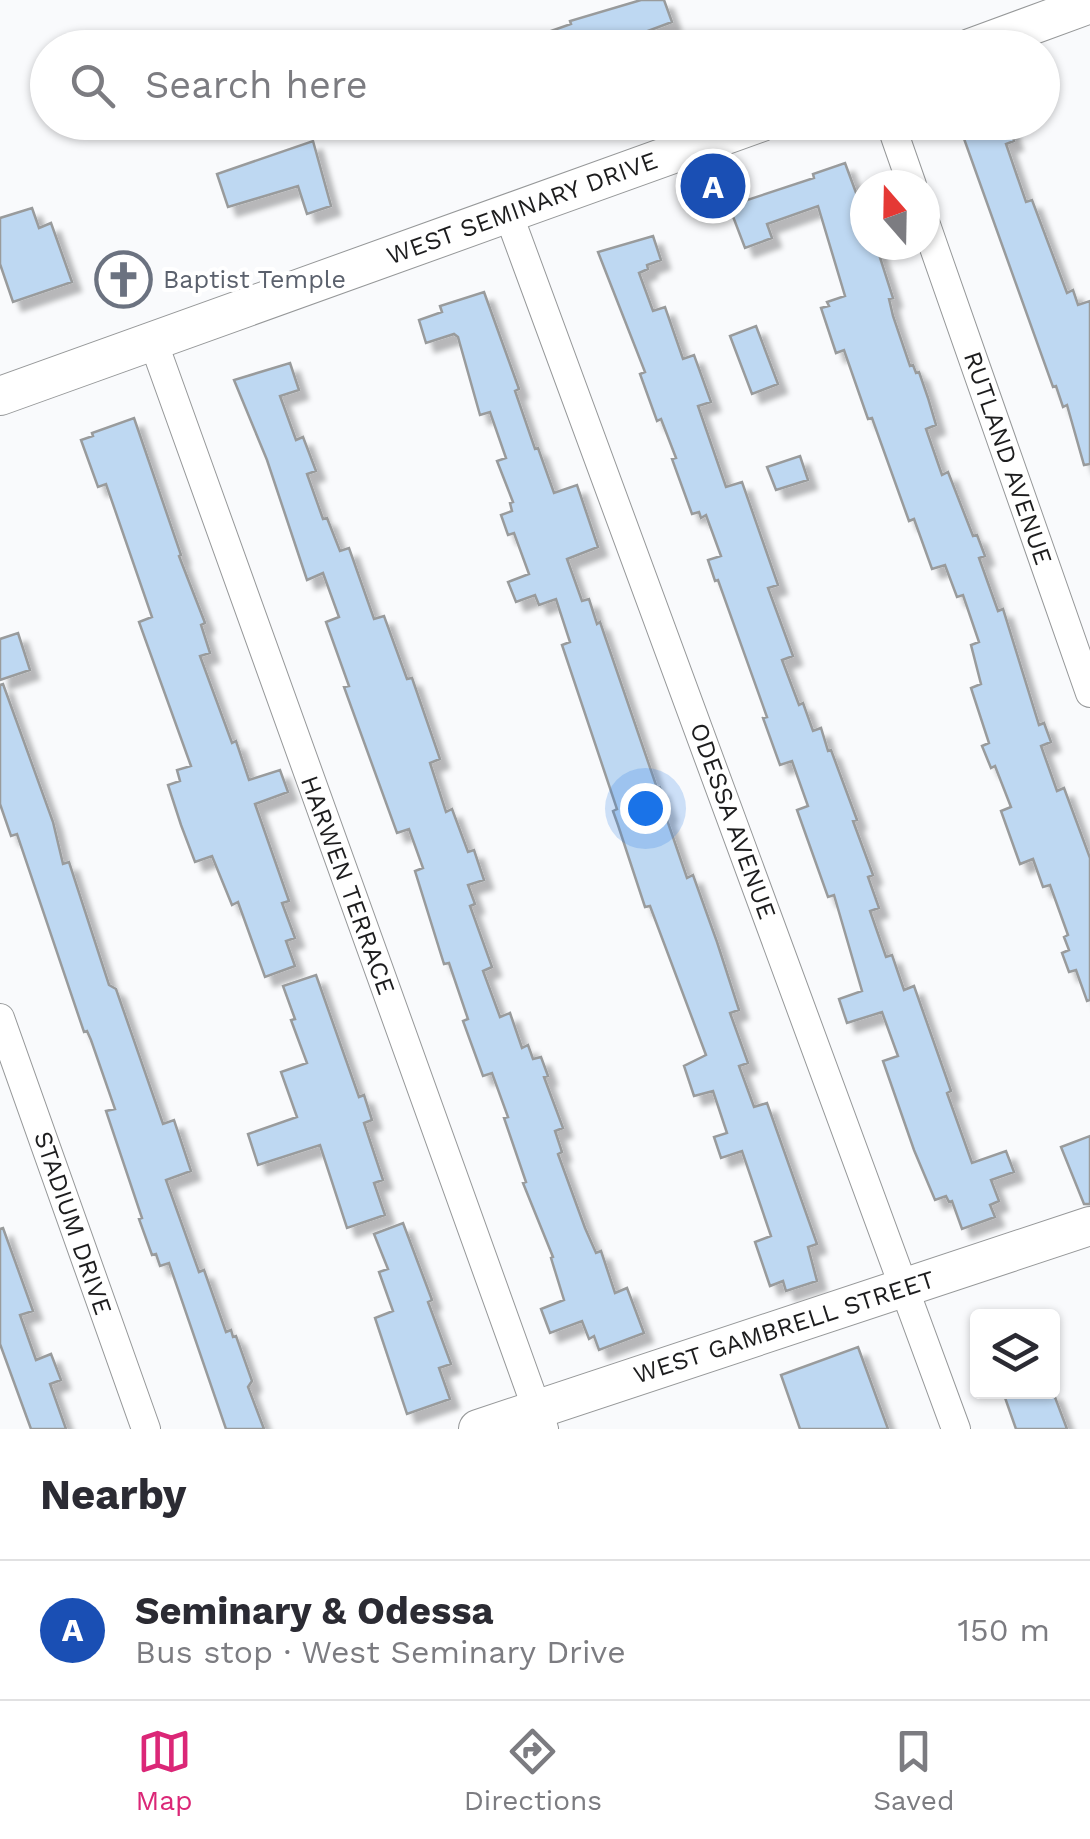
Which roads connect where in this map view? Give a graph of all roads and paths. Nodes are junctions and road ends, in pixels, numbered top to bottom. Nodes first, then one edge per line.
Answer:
1 (1090, 4) edge
2 (1019, 30) edge
3 (712, 140) edge
4 (896, 140) edge
5 (907, 170) edge
6 (508, 213) junction
7 (938, 260) edge
8 (152, 341) junction
9 (0, 396) edge
10 (1090, 693) edge
11 (0, 1018) edge
12 (1090, 1226) edge
13 (905, 1286) junction
14 (541, 1419) edge
15 (146, 1429) edge
16 (478, 1429) edge
17 (956, 1429) edge

1 - 2 main road
3 - 6 main road, WEST SEMINARY DRIVE
4 - 5 street
6 - 8 main road, WEST SEMINARY DRIVE
6 - 13 street, ODESSA AVENUE
7 - 10 street, RUTLAND AVENUE
8 - 9 main road, WEST SEMINARY DRIVE
8 - 14 street, HARWEN TERRACE
11 - 15 street, STADIUM DRIVE
12 - 13 main road, WEST GAMBRELL STREET
13 - 14 main road, WEST GAMBRELL STREET
13 - 17 street, ODESSA AVENUE
14 - 16 main road, WEST GAMBRELL STREET

